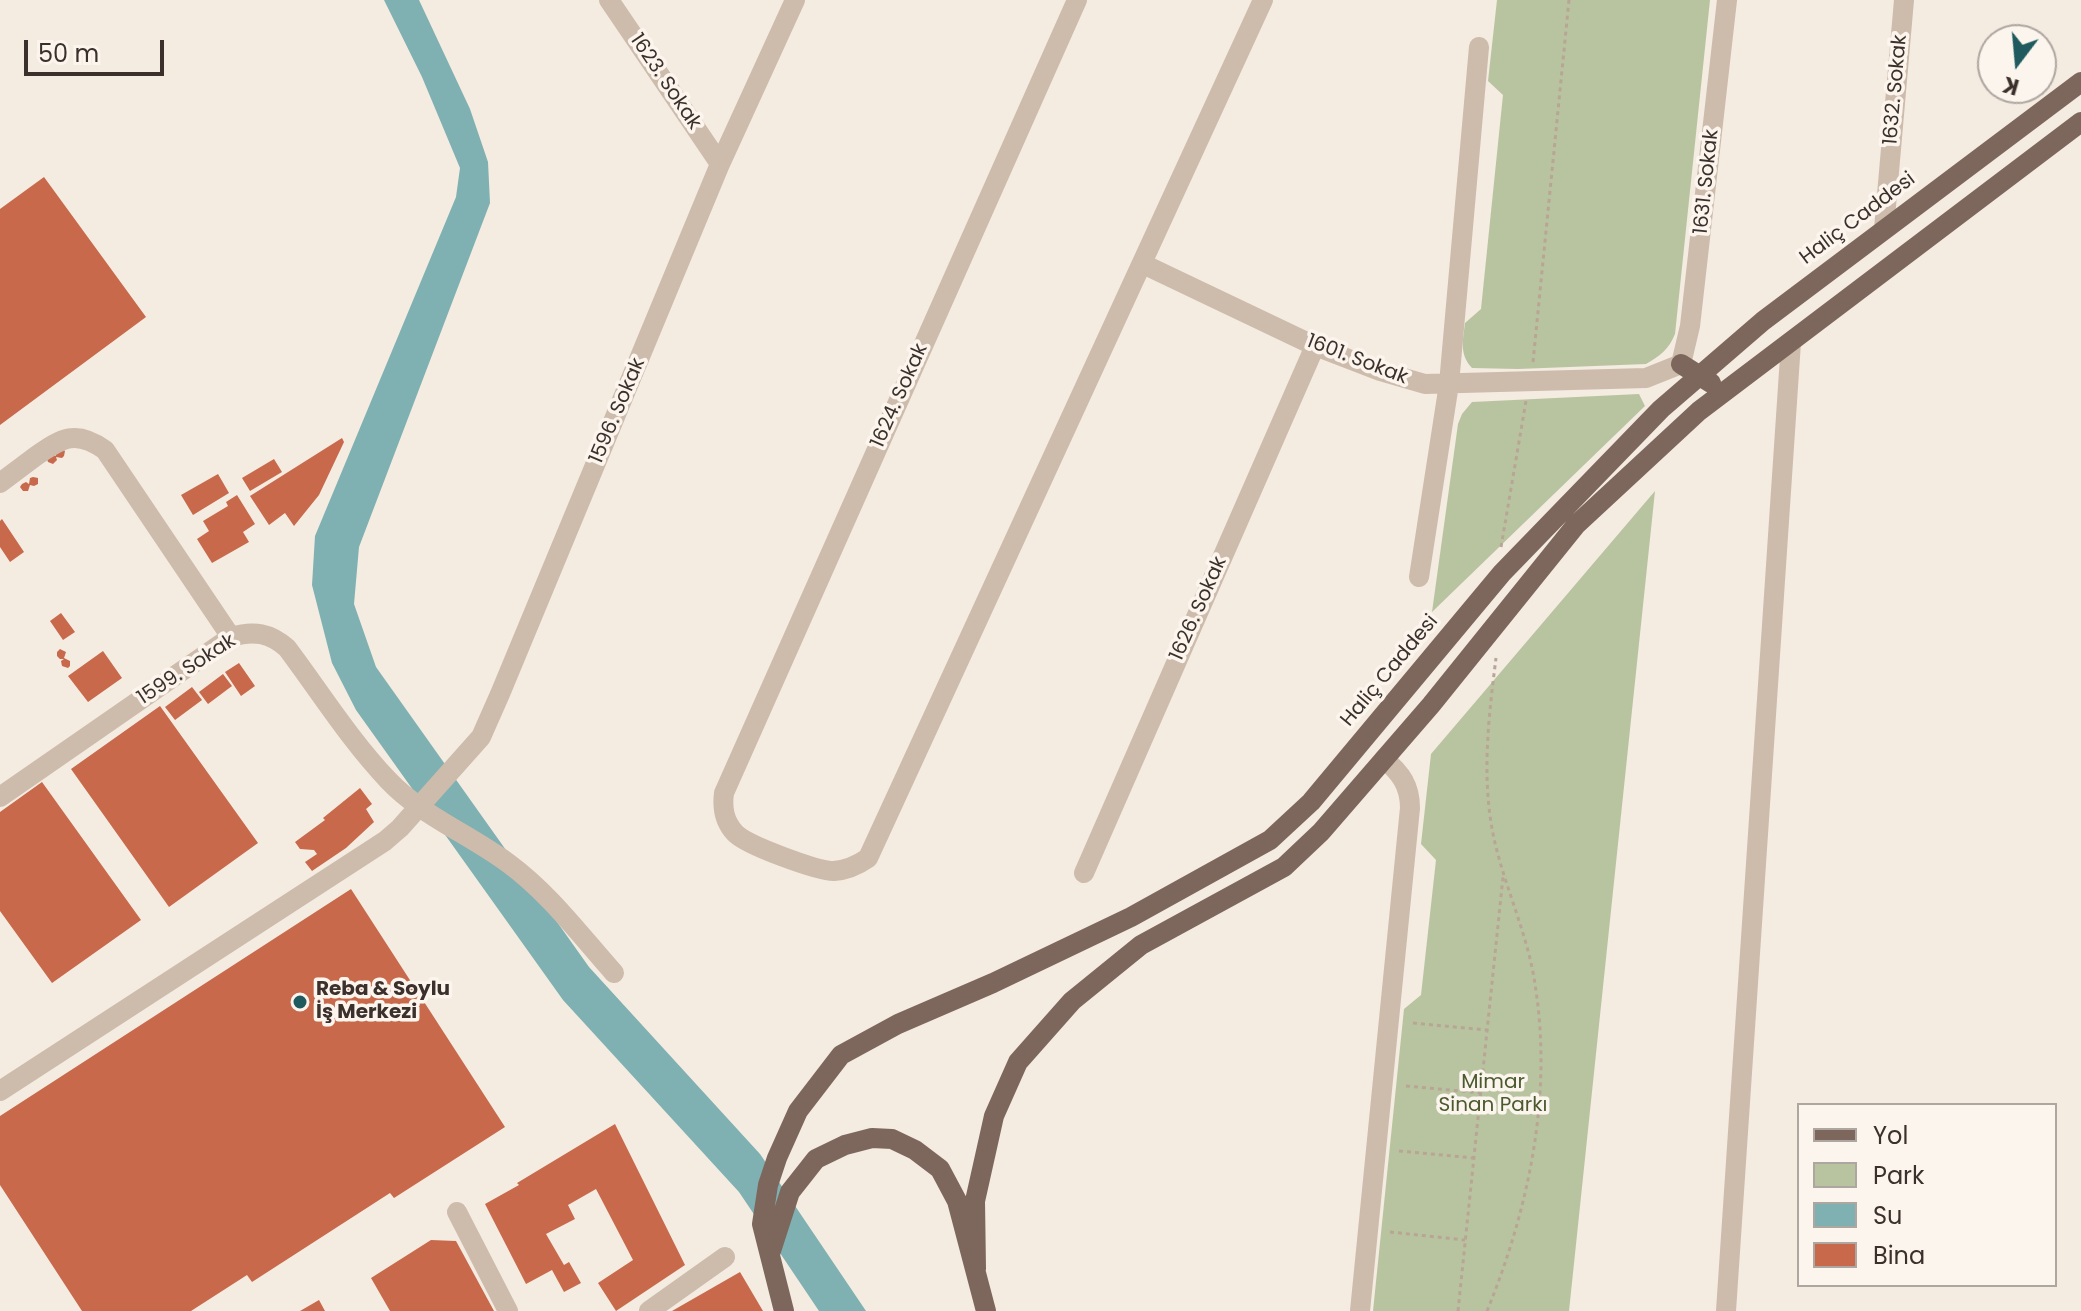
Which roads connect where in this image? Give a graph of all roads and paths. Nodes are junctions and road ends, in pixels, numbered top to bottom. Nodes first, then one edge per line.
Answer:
1 (609, 0) edge
2 (795, 0) edge
3 (1077, 0) edge
4 (1263, 0) edge
5 (1569, 0) edge
6 (1727, 0) edge
7 (1904, 0) edge
8 (1479, 47) dead end
9 (2081, 82) edge
10 (2081, 122) edge
11 (720, 164) junction
12 (1884, 229) junction
13 (1143, 264) junction
14 (1791, 342) junction
15 (1315, 346) junction
16 (1681, 364) junction
17 (1701, 375) junction
18 (1530, 381) junction
19 (1449, 384) junction
20 (1724, 392) junction
21 (0, 483) edge
22 (1511, 564) junction
23 (1419, 577) dead end
24 (231, 637) junction
25 (1497, 649) dead end
26 (1384, 759) junction
27 (0, 797) edge
28 (419, 807) junction
29 (1084, 873) dead end
30 (1504, 873) junction
31 (614, 973) dead end
32 (1413, 1023) dead end
33 (1487, 1030) junction
34 (1406, 1086) dead end
35 (0, 1091) edge
36 (1481, 1093) junction
37 (1399, 1151) dead end
38 (1474, 1158) junction
39 (457, 1212) dead end
40 (1390, 1232) dead end
41 (1465, 1240) junction
42 (770, 1254) junction
43 (725, 1257) dead end
44 (976, 1269) junction
45 (508, 1311) edge
46 (649, 1311) edge
47 (784, 1311) edge
48 (986, 1311) edge
49 (1360, 1311) edge
50 (1458, 1311) edge
51 (1487, 1311) edge
52 (1726, 1311) edge

1 - 11 street, 1623. Sokak
2 - 11 street, 1596. Sokak
3 - 13 street, 1624. Sokak
4 - 13 street
5 - 18 path
6 - 16 street, 1631. Sokak
7 - 12 street, 1632. Sokak
8 - 19 street
9 - 12 main road, Haliç Caddesi
10 - 14 main road
11 - 28 street, 1596. Sokak
12 - 17 main road, Haliç Caddesi
13 - 15 street, 1601. Sokak
14 - 20 main road
14 - 52 street
15 - 19 street, 1601. Sokak
15 - 29 street, 1626. Sokak
16 - 17 main road
16 - 18 street, 1601. Sokak
17 - 20 main road
17 - 22 main road, Haliç Caddesi
18 - 19 street, 1601. Sokak
18 - 22 path
19 - 23 street
20 - 26 main road
21 - 24 street
22 - 42 main road, Haliç Caddesi
24 - 27 street, 1599. Sokak
24 - 28 street, 1599. Sokak
25 - 30 path
26 - 44 main road
26 - 49 street
28 - 31 street, 1599. Sokak
28 - 35 street, 1596. Sokak
30 - 33 path
30 - 51 path
32 - 33 path
33 - 36 path
34 - 36 path
36 - 38 path
37 - 38 path
38 - 41 path
39 - 45 street
40 - 41 path
41 - 50 path
42 - 44 main road
42 - 47 main road, Haliç Caddesi
43 - 46 street
44 - 48 main road

